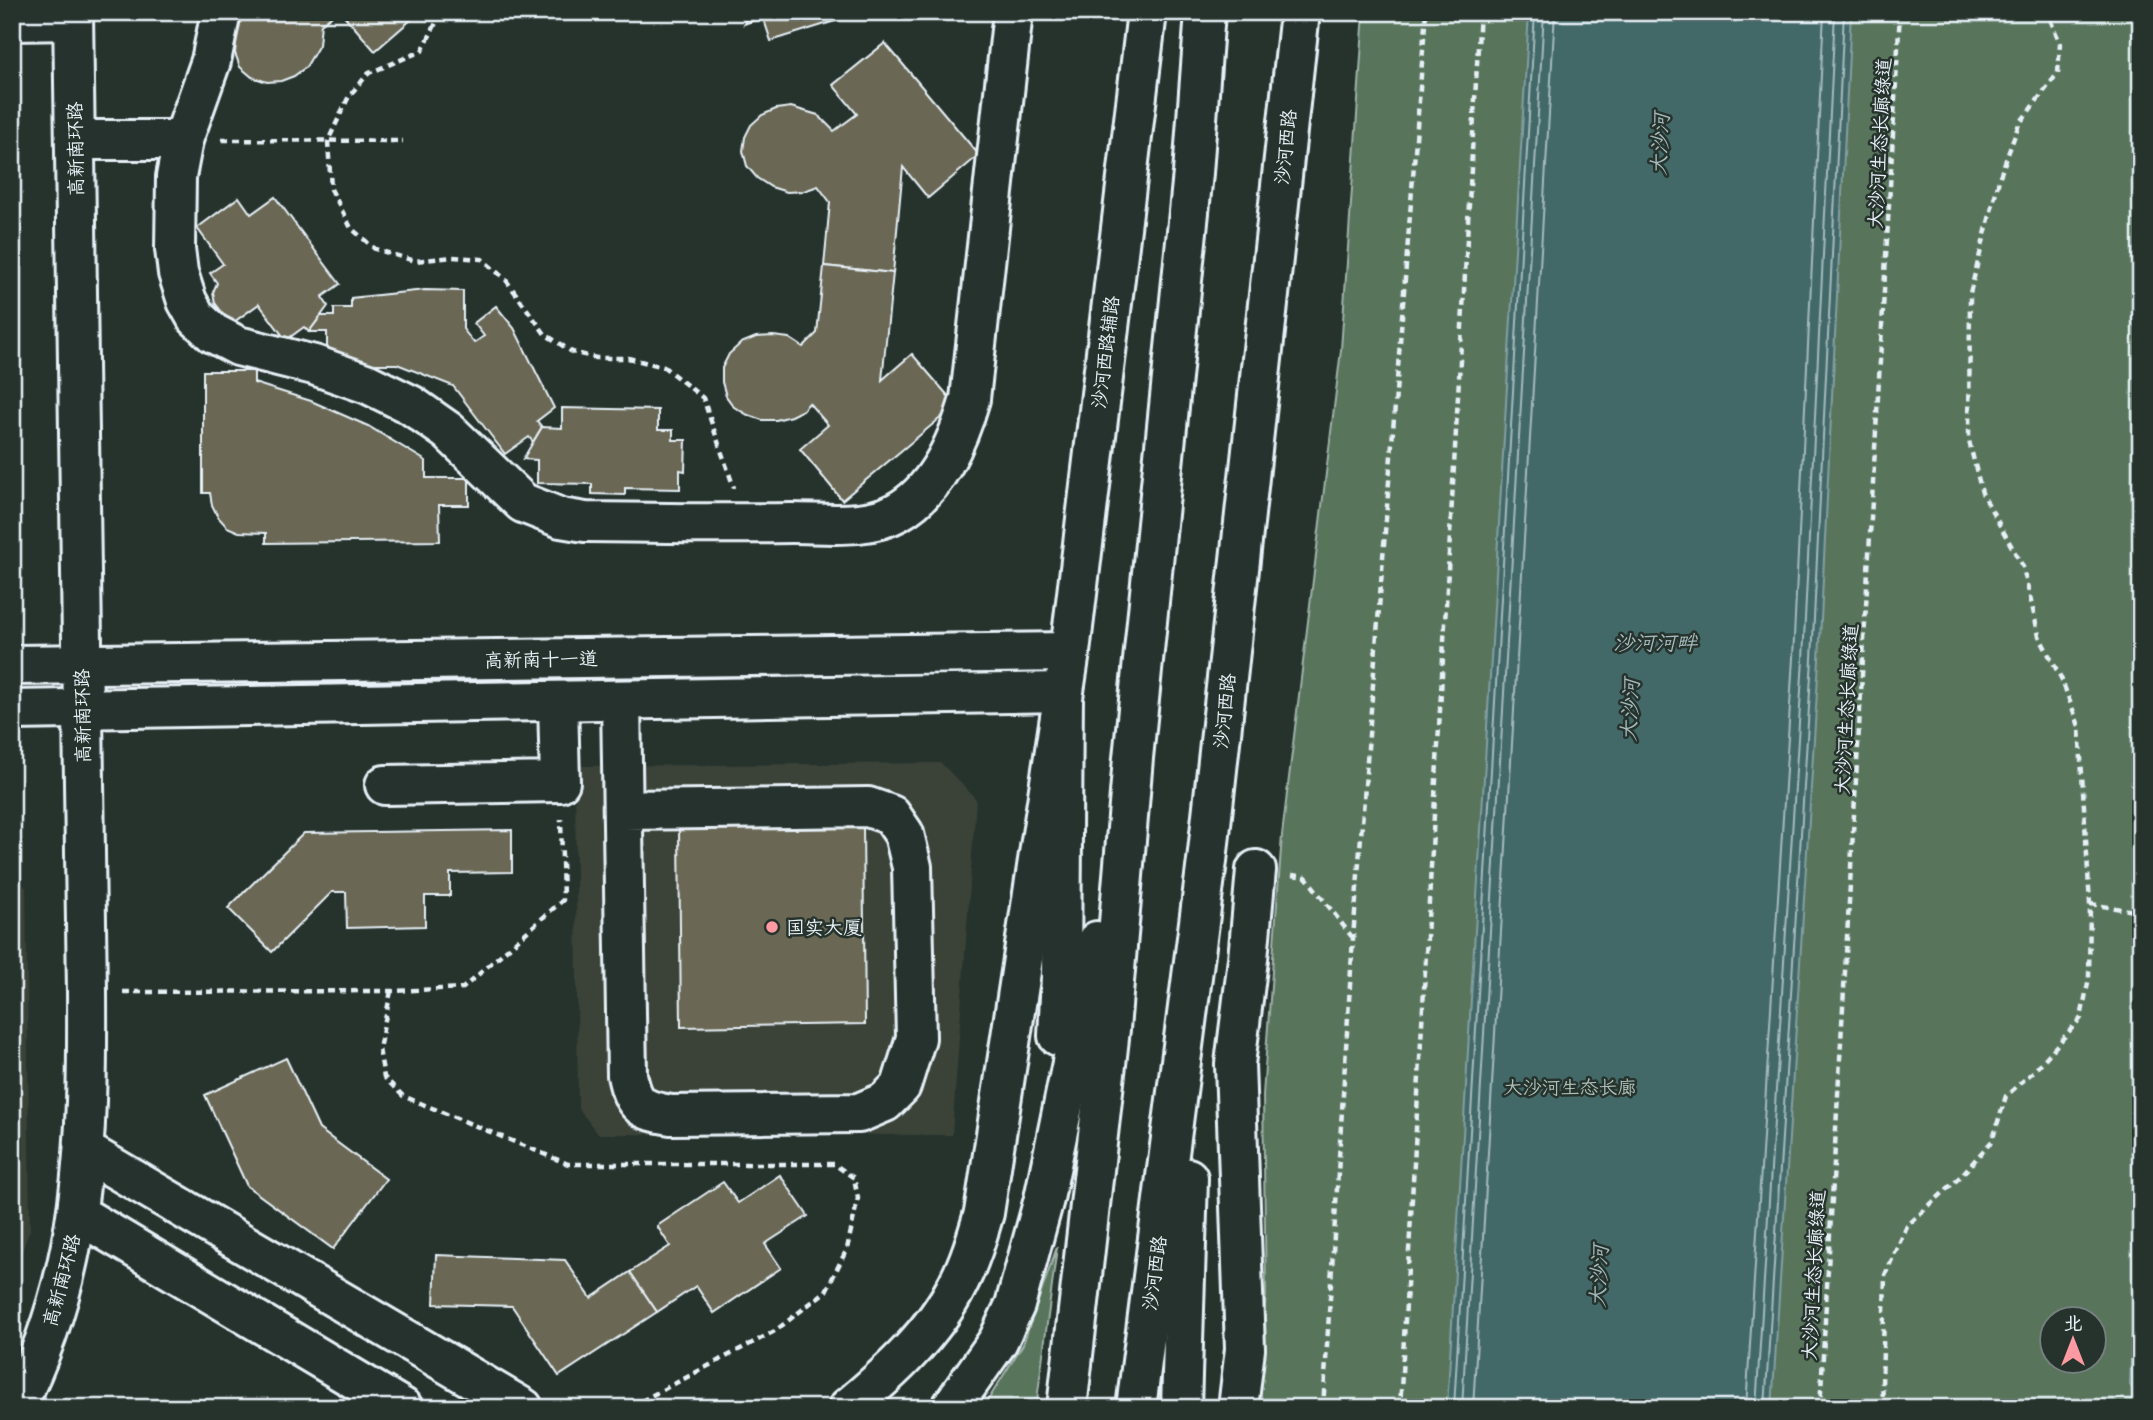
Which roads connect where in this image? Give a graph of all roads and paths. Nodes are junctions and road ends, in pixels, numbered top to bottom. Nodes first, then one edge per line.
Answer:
1 (221, 12) edge
2 (437, 12) edge
3 (1013, 12) edge
4 (1146, 12) edge
5 (1205, 12) edge
6 (1300, 12) edge
7 (1426, 12) edge
8 (1480, 12) edge
9 (1900, 12) edge
10 (2048, 12) edge
11 (73, 16) edge
12 (12, 21) edge
13 (75, 140) junction
14 (183, 140) junction
15 (328, 141) junction
16 (403, 141) dead end
17 (754, 524) junction
18 (1070, 652) junction
19 (81, 664) junction
20 (12, 666) edge
21 (1063, 692) junction
22 (621, 699) junction
23 (558, 701) junction
24 (82, 709) junction
25 (12, 710) edge
26 (1133, 758) junction
27 (560, 782) junction
28 (385, 785) dead end
29 (623, 810) junction
30 (1255, 870) dead end
31 (2090, 904) junction
32 (2141, 912) edge
33 (391, 991) junction
34 (87, 992) junction
35 (1191, 994) junction
36 (85, 1151) junction
37 (1044, 1199) junction
38 (78, 1214) junction
39 (15, 1408) edge
40 (403, 1408) edge
41 (523, 1408) edge
42 (628, 1408) edge
43 (848, 1408) edge
44 (951, 1408) edge
45 (1067, 1408) edge
46 (1136, 1408) edge
47 (1181, 1408) edge
48 (1238, 1408) edge
49 (1323, 1408) edge
50 (1400, 1408) edge
51 (1820, 1408) edge
52 (1884, 1408) edge

1 - 14 main road
2 - 15 path
3 - 17 main road
4 - 18 main road, 沙河西路辅路
5 - 26 main road
6 - 35 main road, 沙河西路
7 - 49 path
8 - 50 path
9 - 51 path, 大沙河生态长廊绿道
10 - 31 path
11 - 12 main road
11 - 13 main road, 高新南环路
13 - 14 main road
13 - 19 main road, 高新南环路
14 - 15 path
14 - 17 main road
15 - 16 path
15 - 17 path
18 - 19 main road, 高新南十一道
18 - 21 main road, 沙河西路辅路
19 - 20 main road, 高新南十一道
19 - 24 main road, 高新南环路
21 - 22 main road
21 - 37 main road
21 - 43 main road
22 - 23 main road
22 - 29 main road
23 - 24 main road
23 - 27 main road
24 - 25 main road
24 - 34 main road, 高新南环路
26 - 37 main road
26 - 45 main road
27 - 28 main road
27 - 33 path
29 - 29 main road
30 - 48 main road
31 - 32 path
31 - 52 path
33 - 34 path
33 - 42 path
34 - 36 main road, 高新南环路
35 - 46 main road, 沙河西路
35 - 47 main road
36 - 38 main road, 高新南环路
36 - 41 main road
37 - 44 main road
38 - 39 main road, 高新南环路
38 - 40 main road

